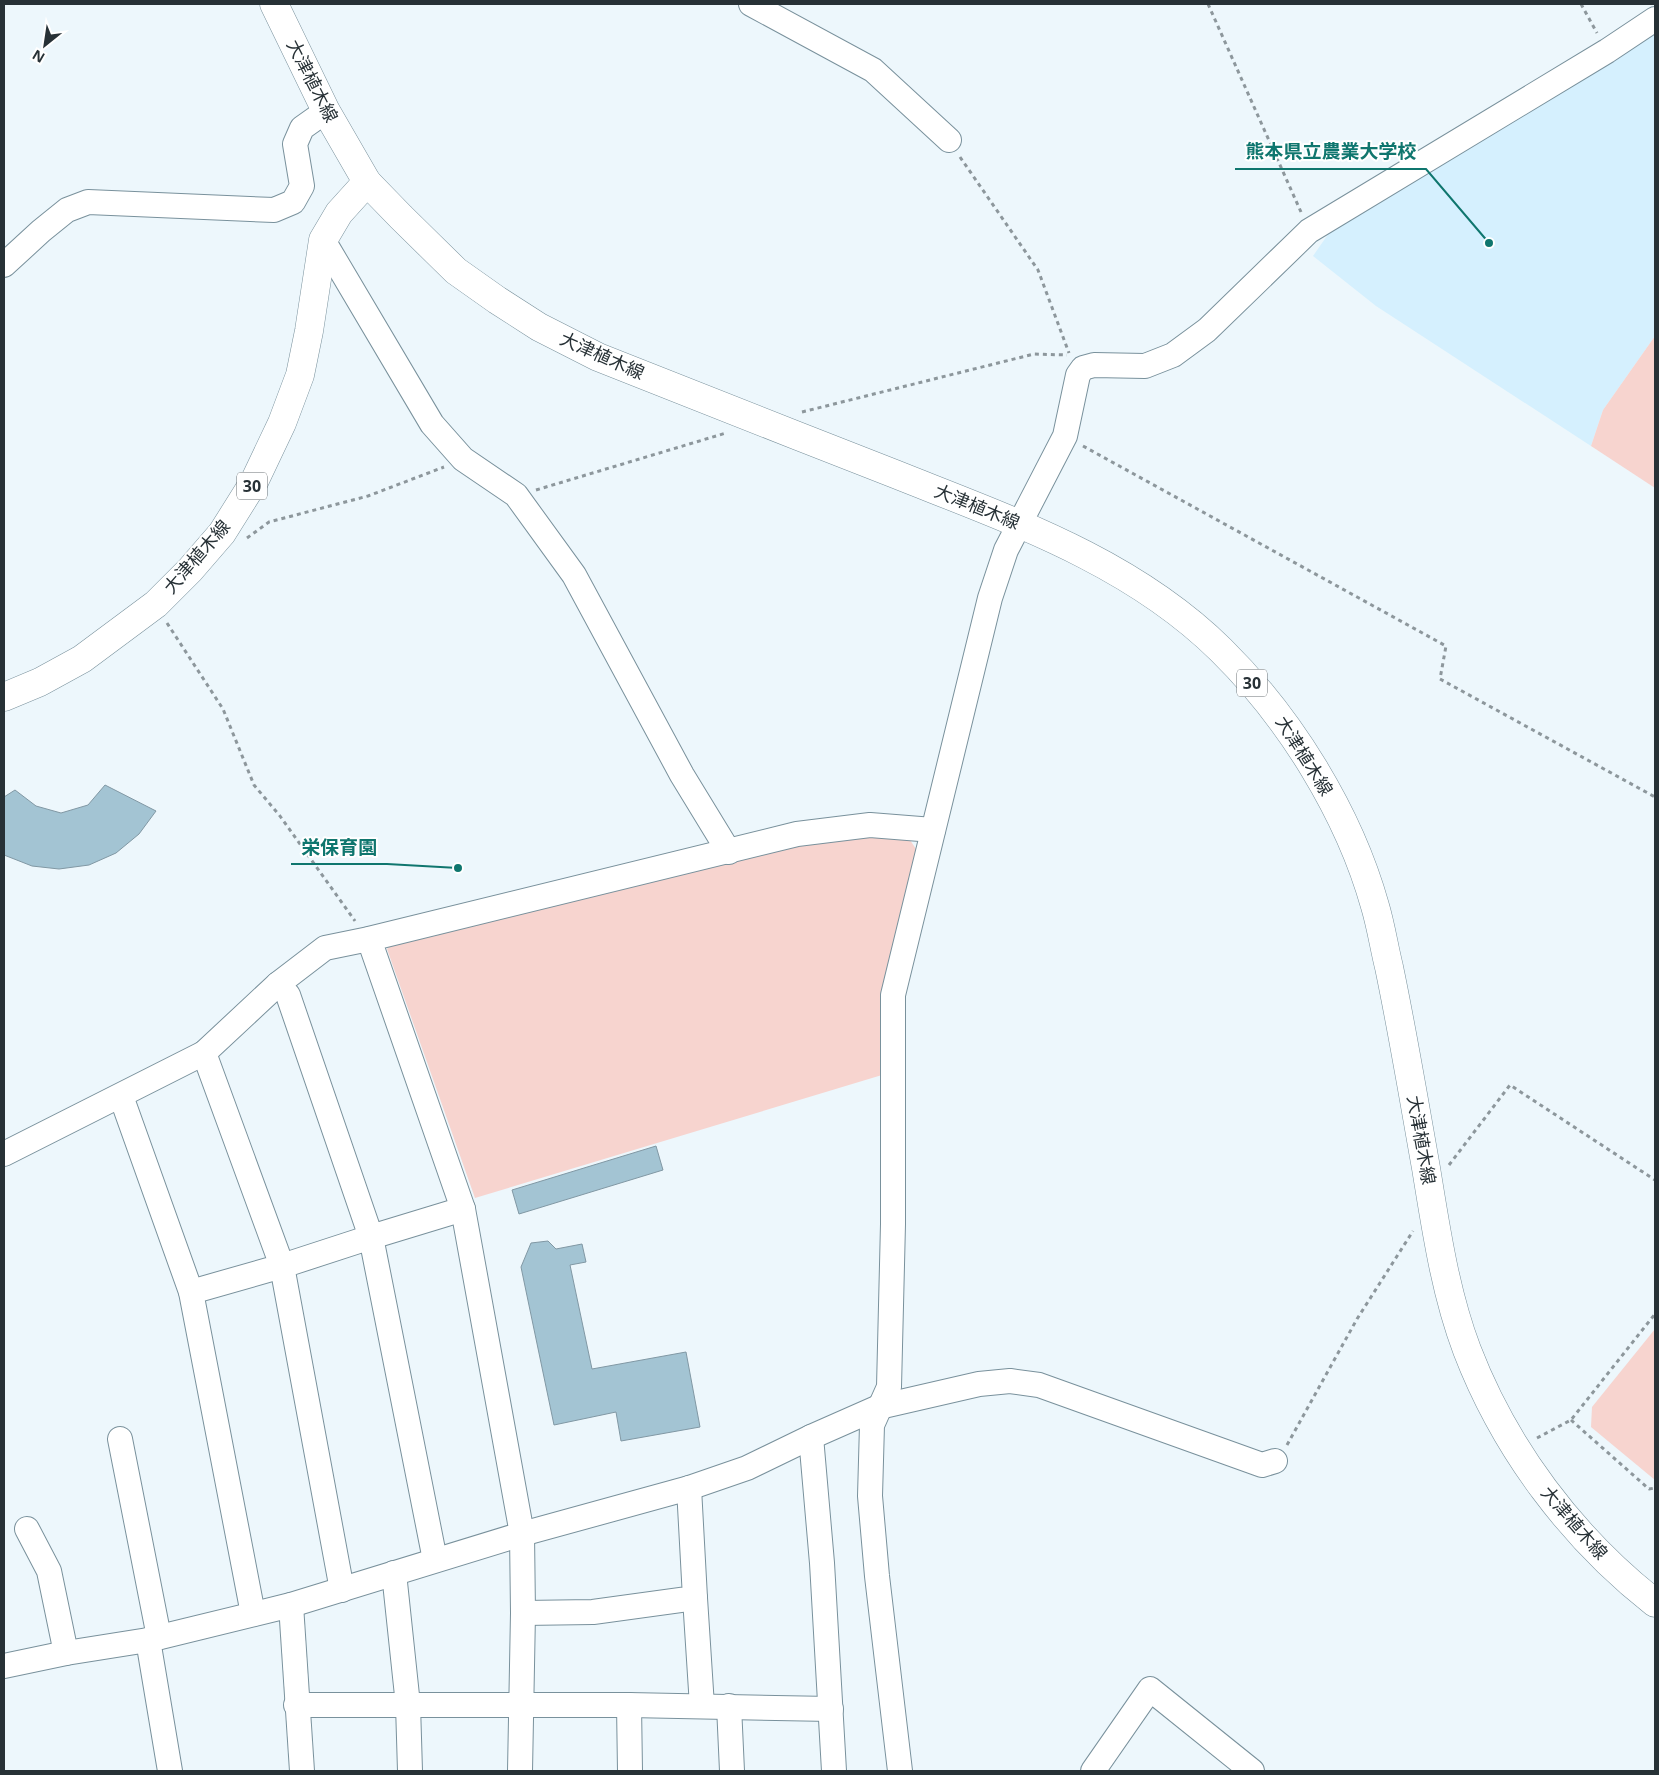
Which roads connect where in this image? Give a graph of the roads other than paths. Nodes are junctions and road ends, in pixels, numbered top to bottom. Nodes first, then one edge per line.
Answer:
1 (274, 4) edge
2 (750, 4) edge
3 (1655, 19) edge
4 (326, 111) junction
5 (948, 140) road end
6 (368, 182) junction
7 (323, 240) junction
8 (4, 265) edge
9 (1019, 523) junction
10 (4, 696) edge
11 (934, 830) junction
12 (729, 852) junction
13 (369, 939) junction
14 (278, 984) junction
15 (204, 1053) junction
16 (121, 1096) junction
17 (4, 1154) edge
18 (463, 1209) junction
19 (371, 1237) junction
20 (282, 1266) junction
21 (191, 1292) junction
22 (879, 1407) junction
23 (811, 1437) junction
24 (120, 1439) dead end
25 (1275, 1461) road end
26 (689, 1488) junction
27 (27, 1529) dead end
28 (522, 1534) junction
29 (435, 1560) junction
30 (394, 1573) junction
31 (342, 1590) junction
32 (696, 1598) junction
33 (1655, 1604) edge
34 (291, 1605) junction
35 (523, 1613) junction
36 (253, 1614) junction
37 (154, 1638) junction
38 (66, 1653) junction
39 (4, 1666) edge
40 (296, 1705) junction
41 (408, 1705) junction
42 (522, 1705) junction
43 (628, 1705) junction
44 (702, 1706) junction
45 (729, 1706) junction
46 (831, 1709) junction
47 (170, 1771) edge
48 (302, 1771) edge
49 (410, 1771) edge
50 (520, 1771) edge
51 (630, 1771) edge
52 (732, 1771) edge
53 (834, 1771) edge
54 (900, 1771) edge
55 (1093, 1771) edge
56 (1252, 1771) edge

1 - 4 main road, 大津植木線 / 30
2 - 5 street
3 - 9 street
4 - 6 main road, 大津植木線 / 30
4 - 8 street
6 - 7 main road, 大津植木線 / 30
6 - 9 main road, 大津植木線 / 30
7 - 10 main road, 大津植木線 / 30
7 - 12 street
9 - 11 street
9 - 33 main road, 大津植木線 / 30
11 - 12 street
11 - 22 street
12 - 13 street
13 - 14 street
13 - 18 street
14 - 15 street
14 - 19 street
15 - 16 street
15 - 20 street
16 - 17 street
16 - 21 street
18 - 19 street
18 - 28 street
19 - 20 street
19 - 29 street
20 - 21 street
20 - 31 street
21 - 36 street
22 - 23 street
22 - 25 street
22 - 54 street
23 - 26 street
23 - 46 street
24 - 37 street
26 - 28 street
26 - 32 street
27 - 38 street
28 - 29 street
28 - 35 street
29 - 30 street
30 - 31 street
30 - 41 street
31 - 34 street
32 - 35 street
32 - 44 street
34 - 36 street
34 - 40 street
35 - 42 street
36 - 37 street
37 - 38 street
37 - 47 street
38 - 39 street
40 - 41 street
40 - 48 street
41 - 42 street
41 - 49 street
42 - 43 street
42 - 50 street
43 - 44 street
43 - 51 street
44 - 45 street
45 - 46 street
45 - 52 street
46 - 53 street
55 - 56 street

